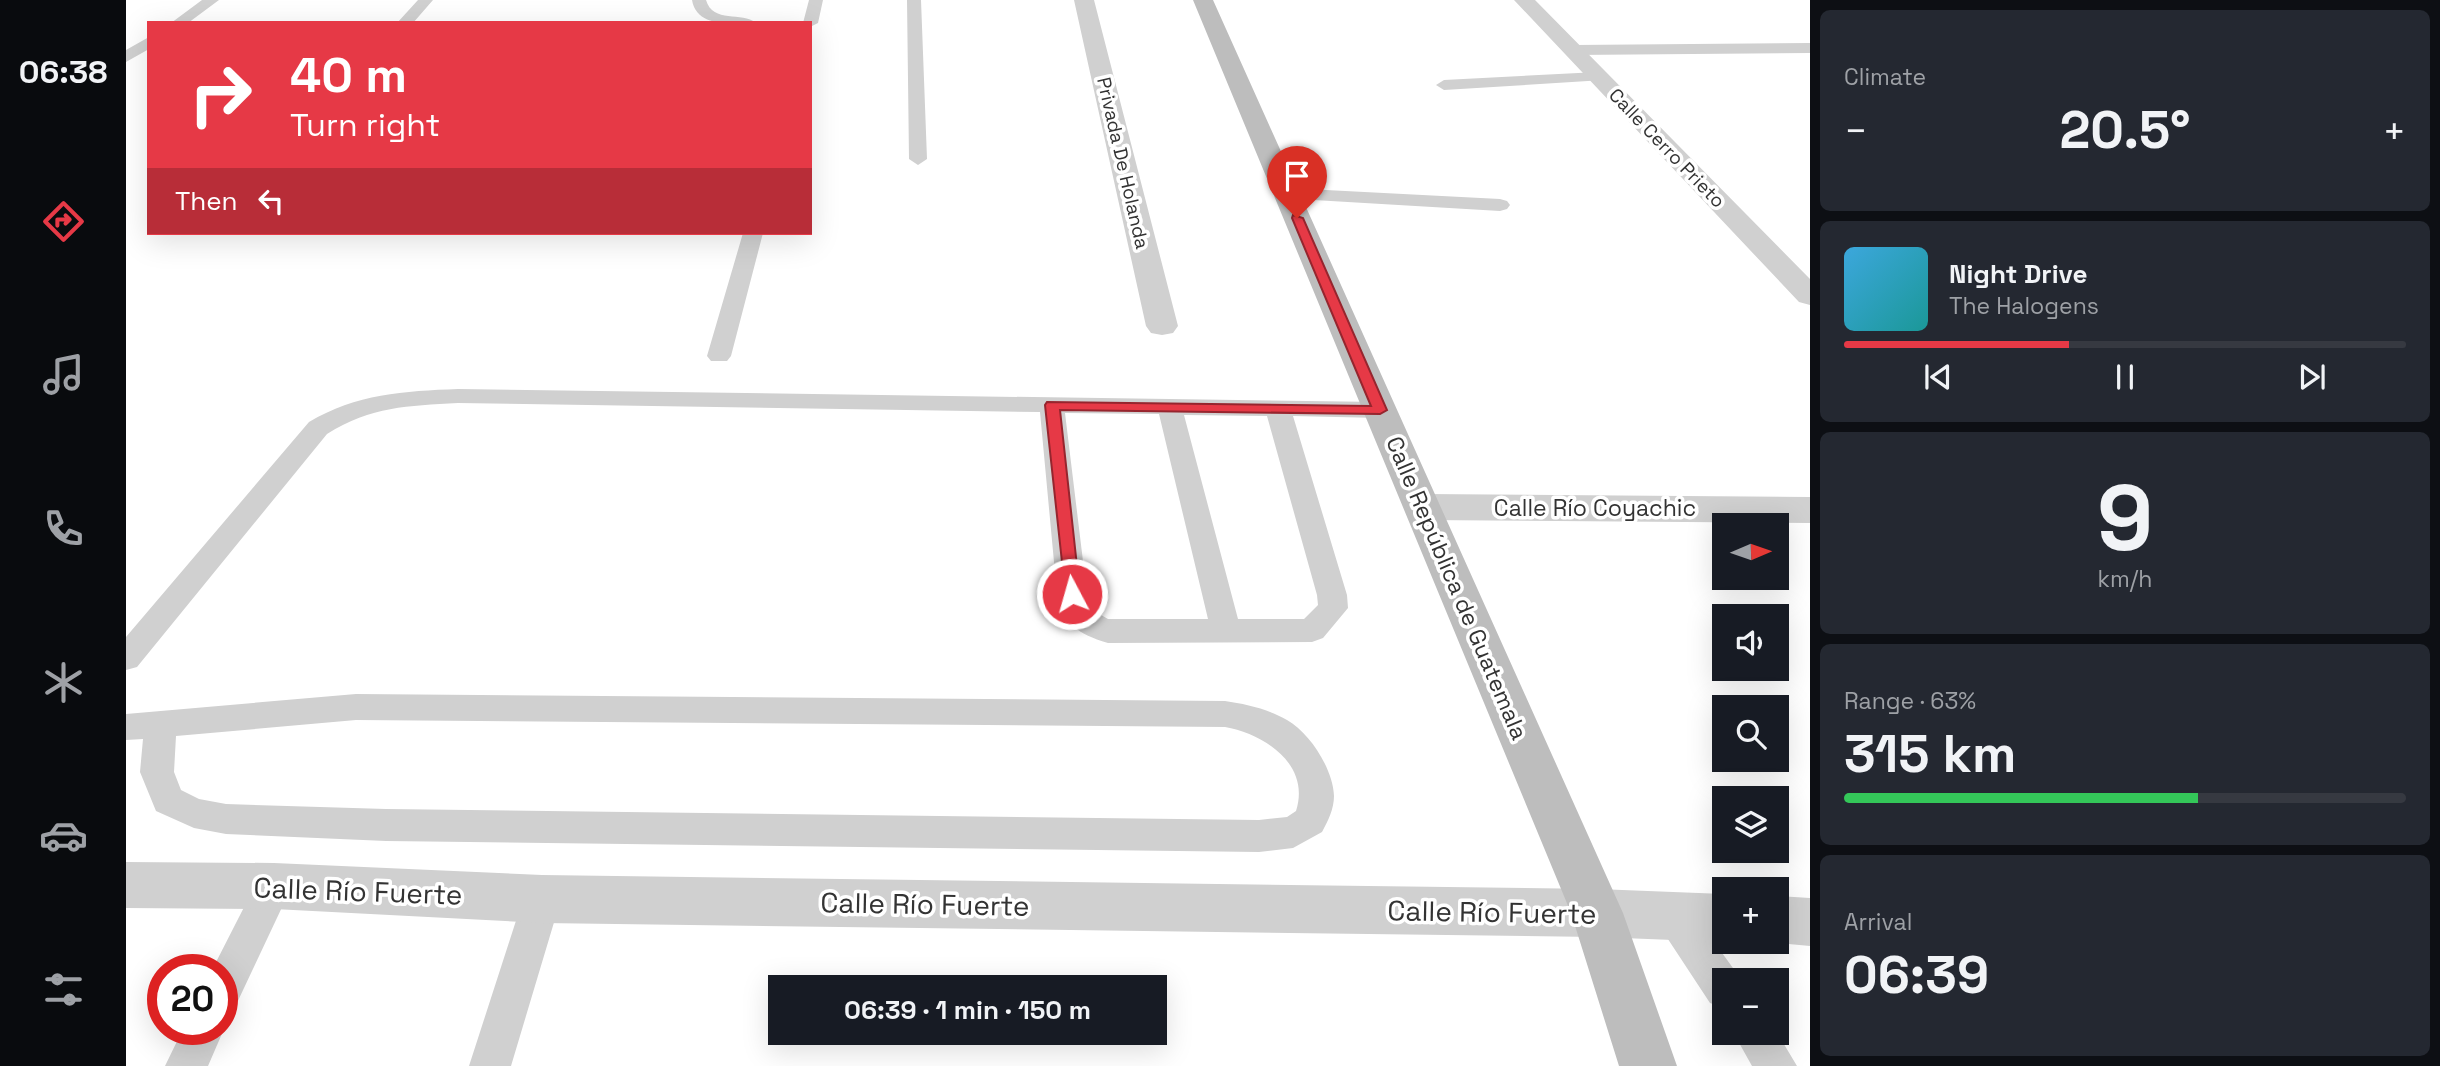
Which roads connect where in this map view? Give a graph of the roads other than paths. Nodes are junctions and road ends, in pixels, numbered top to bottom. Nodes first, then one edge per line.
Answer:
1 (212, 0) edge
2 (426, 0) edge
3 (699, 0) edge
4 (816, 0) edge
5 (915, 0) edge
6 (1084, 0) edge
7 (1203, 0) edge
8 (1524, 0) edge
9 (181, 21) edge
10 (406, 21) edge
11 (719, 21) edge
12 (811, 21) edge
13 (147, 43) edge
14 (1810, 48) edge
15 (1574, 50) junction
16 (126, 57) edge
17 (1598, 78) junction
18 (1444, 85) dead end
19 (918, 159) dead end
20 (1287, 194) junction
21 (1500, 205) dead end
22 (752, 235) edge
23 (1810, 296) edge
24 (1162, 326) dead end
25 (719, 356) dead end
26 (1052, 405) junction
27 (1170, 407) junction
28 (1278, 409) junction
29 (1380, 410) junction
30 (1423, 507) junction
31 (1810, 510) edge
32 (1226, 631) junction
33 (126, 658) edge
34 (160, 725) junction
35 (126, 727) edge
36 (126, 885) edge
37 (274, 886) junction
38 (542, 899) junction
39 (1597, 913) junction
40 (1673, 915) junction
41 (1712, 917) edge
42 (1789, 921) edge
43 (1810, 922) edge
44 (238, 959) edge
45 (1712, 972) edge
46 (196, 1045) edge
47 (1762, 1045) edge
48 (186, 1066) edge
49 (490, 1066) edge
50 (1648, 1066) edge
51 (1776, 1066) edge

1 - 9 lane
2 - 10 lane
3 - 11 lane
4 - 12 lane
5 - 19 lane
6 - 24 street, Privada De Holanda
7 - 20 main road, Calle República de Guatemala
8 - 15 street, Calle Cerro Prieto
13 - 16 lane
14 - 15 lane
15 - 17 street, Calle Cerro Prieto
17 - 18 lane
17 - 23 street, Calle Cerro Prieto
20 - 21 lane
20 - 29 main road, Calle República de Guatemala
22 - 25 lane
26 - 27 lane
26 - 32 lane
26 - 33 lane
27 - 28 lane
27 - 32 lane
28 - 29 lane
28 - 32 lane
29 - 30 main road, Calle República de Guatemala
30 - 31 street, Calle Río Coyachic
30 - 39 main road, Calle República de Guatemala
34 - 34 lane
34 - 35 lane
36 - 37 street, Calle Río Fuerte
37 - 38 street, Calle Río Fuerte
37 - 44 lane
38 - 39 street, Calle Río Fuerte
38 - 49 lane
39 - 40 street, Calle Río Fuerte
39 - 50 main road, Calle República de Guatemala
40 - 41 street, Calle Río Fuerte
40 - 45 lane
42 - 43 street
46 - 48 lane
47 - 51 lane

